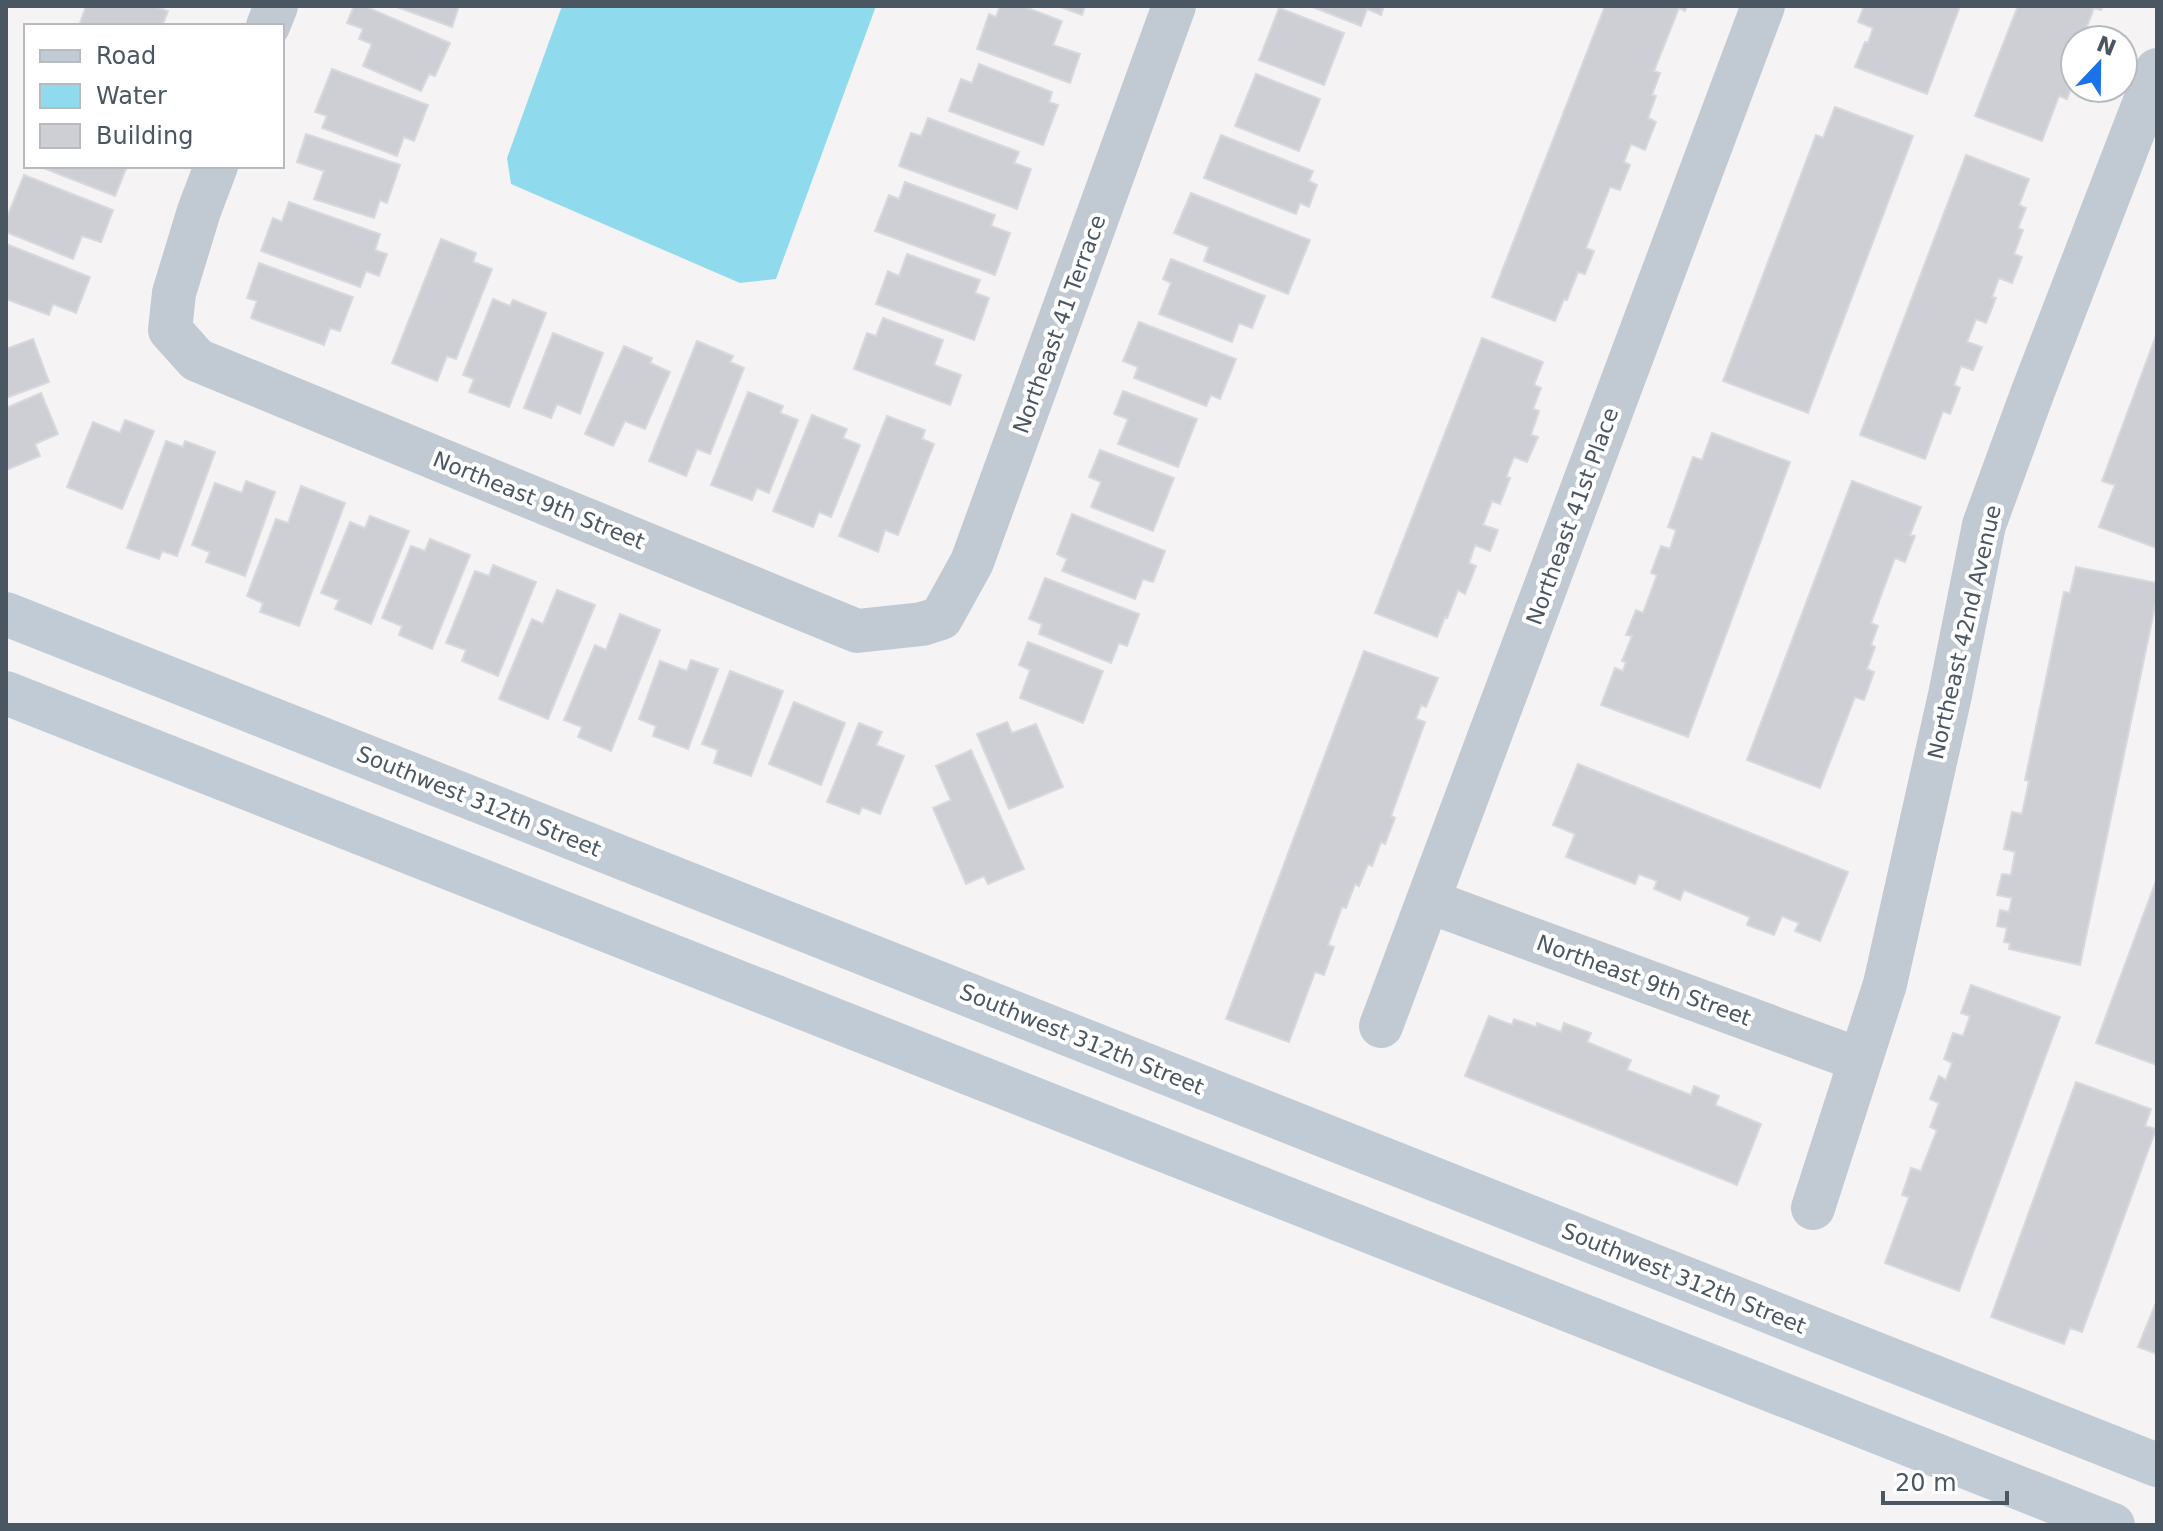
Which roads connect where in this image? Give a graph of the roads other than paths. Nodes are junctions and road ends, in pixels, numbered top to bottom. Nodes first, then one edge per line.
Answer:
1 (1174, 6) edge
2 (1763, 6) edge
3 (2157, 70) edge
4 (215, 168) edge
5 (6, 614) edge
6 (922, 624) joint
7 (6, 693) edge
8 (1428, 901) junction
9 (1381, 1026) dead end
10 (1860, 1060) junction
11 (1813, 1208) dead end
12 (2157, 1465) edge
13 (2113, 1525) edge

1 - 6 street, Northeast 41 Terrace
2 - 8 street, Northeast 41st Place
3 - 10 street, Northeast 42nd Avenue
4 - 6 street, Northeast 9th Street
5 - 12 main road, Southwest 312th Street
7 - 13 main road
8 - 9 street, Northeast 41st Place
8 - 10 street, Northeast 9th Street
10 - 11 street, Northeast 42nd Avenue

